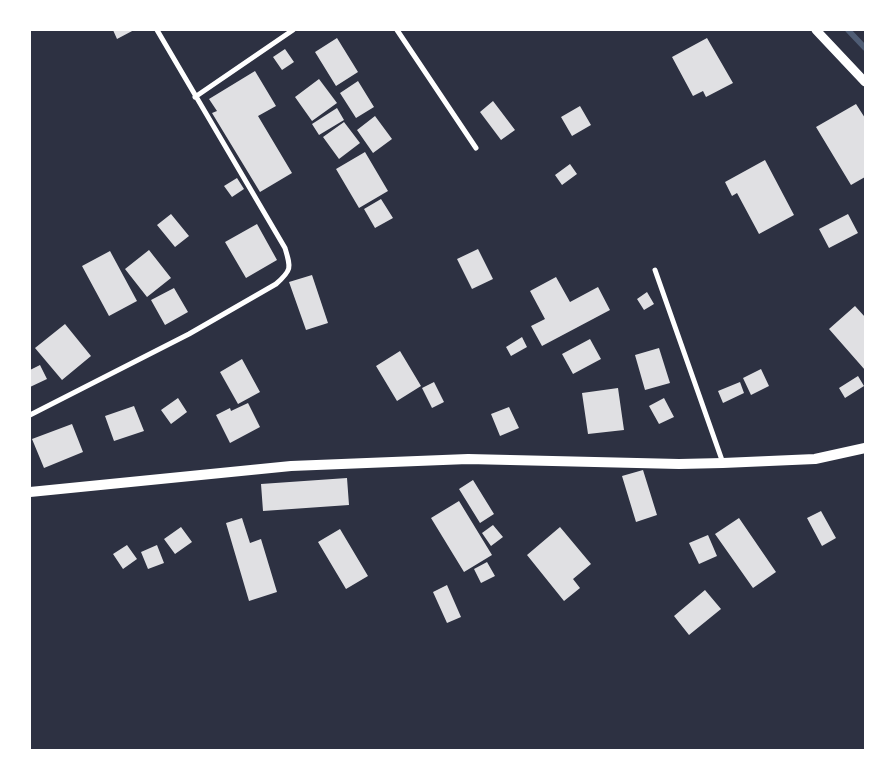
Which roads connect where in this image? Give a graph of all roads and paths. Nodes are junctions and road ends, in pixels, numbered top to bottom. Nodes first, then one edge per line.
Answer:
1 (157, 30) edge
2 (293, 30) edge
3 (397, 30) edge
4 (816, 30) edge
5 (865, 82) edge
6 (196, 97) junction
7 (476, 148) dead end
8 (655, 270) dead end
9 (30, 415) edge
10 (865, 448) edge
11 (723, 463) junction
12 (30, 492) edge

1 - 6 street
2 - 6 street
3 - 7 street
4 - 5 street
6 - 9 street
8 - 11 street
10 - 11 main road
11 - 12 main road

